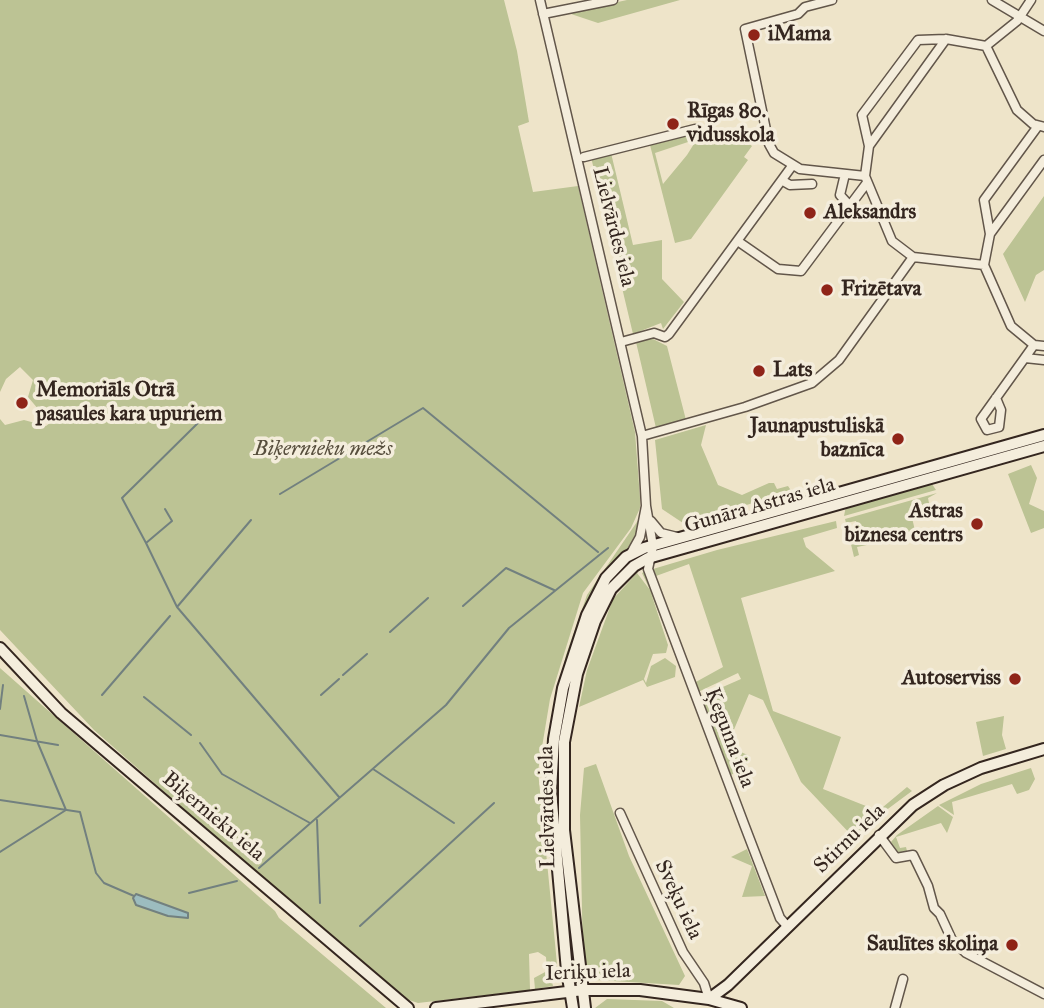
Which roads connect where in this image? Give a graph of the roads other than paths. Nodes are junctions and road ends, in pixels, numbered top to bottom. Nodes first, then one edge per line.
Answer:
1 (540, 0) edge
2 (613, 0) edge
3 (832, 0) edge
4 (992, 0) edge
5 (1031, 0) edge
6 (579, 3) edge
7 (543, 13) junction
8 (1020, 16) junction
9 (1044, 31) edge
10 (946, 39) junction
11 (986, 46) junction
12 (695, 129) dead end
13 (1039, 129) edge
14 (1044, 140) edge
15 (869, 146) junction
16 (584, 157) dead end
17 (1044, 160) edge
18 (792, 166) junction
19 (845, 174) junction
20 (866, 180) junction
21 (783, 181) junction
22 (812, 184) dead end
23 (850, 206) junction
24 (990, 234) junction
25 (739, 242) junction
26 (913, 257) junction
27 (984, 265) junction
28 (621, 341) junction
29 (1039, 346) edge
30 (1026, 358) junction
31 (1044, 360) edge
32 (996, 398) dead end
33 (1044, 435) edge
34 (642, 436) junction
35 (1044, 446) edge
36 (646, 523) junction
37 (718, 532) junction
38 (680, 537) junction
39 (648, 551) junction
40 (630, 555) junction
41 (0, 648) edge
42 (1044, 749) edge
43 (620, 813) dead end
44 (879, 835) junction
45 (788, 928) junction
46 (902, 979) dead end
47 (583, 990) junction
48 (570, 991) junction
49 (1044, 994) edge
50 (709, 999) junction
51 (408, 1008) edge
52 (436, 1008) edge
53 (573, 1008) edge
54 (585, 1008) edge
55 (741, 1008) edge
56 (895, 1008) edge

1 - 7 street, Lielvārdes iela
2 - 6 street
3 - 18 street
4 - 8 street
5 - 8 street
6 - 7 street
7 - 28 street, Lielvārdes iela
8 - 9 street
8 - 11 street
10 - 11 street
10 - 15 street
10 - 15 street
11 - 13 street
12 - 16 street
13 - 14 street
13 - 24 street
15 - 20 street
17 - 24 street
18 - 19 street
18 - 21 street
19 - 20 street
19 - 23 street
20 - 23 street
20 - 26 street
21 - 22 street
21 - 25 street
23 - 25 street
24 - 27 street
25 - 28 street
26 - 27 street
26 - 34 street
27 - 29 street
28 - 34 street, Lielvārdes iela
29 - 30 street
30 - 31 street
30 - 32 street
33 - 37 main road, Gunāra Astras iela
34 - 36 street, Lielvārdes iela
35 - 37 main road, Gunāra Astras iela
36 - 38 street, Gunāra Astras iela
36 - 39 street, Lielvārdes iela
36 - 40 street, Lielvārdes iela
37 - 38 main road, Gunāra Astras iela
37 - 39 main road, Gunāra Astras iela
38 - 39 main road, Gunāra Astras iela
39 - 40 main road, Lielvārdes iela
39 - 45 street, Ķeguma iela
39 - 47 main road, Lielvārdes iela
40 - 48 main road, Lielvārdes iela
41 - 51 main road, Biķernieku iela
42 - 44 main road, Stirnu iela
43 - 50 street, Sveķu iela
44 - 45 main road, Stirnu iela
44 - 49 street
45 - 50 main road, Stirnu iela
46 - 56 street
47 - 48 main road, Ieriķu iela
47 - 50 main road, Ieriķu iela
47 - 54 main road, Lielvārdes iela
48 - 52 main road, Ieriķu iela
48 - 53 main road, Lielvārdes iela
50 - 55 main road, Ieriķu iela

